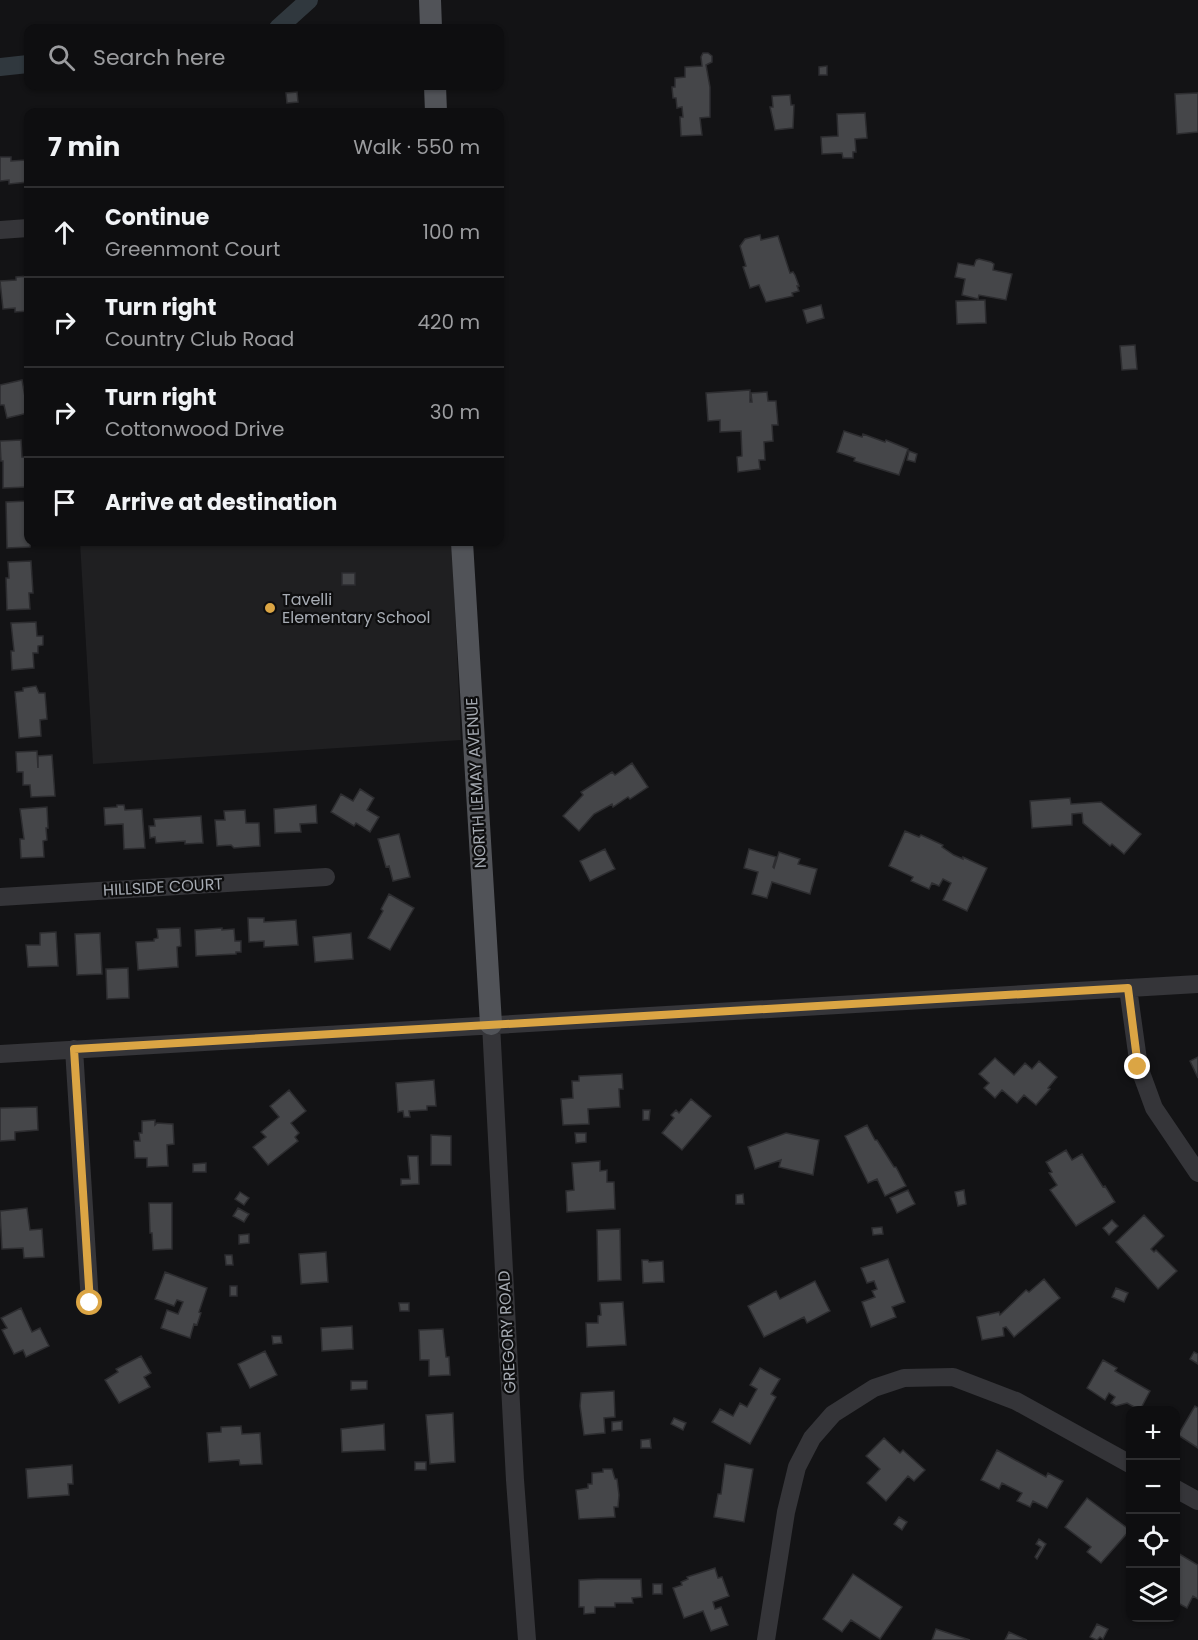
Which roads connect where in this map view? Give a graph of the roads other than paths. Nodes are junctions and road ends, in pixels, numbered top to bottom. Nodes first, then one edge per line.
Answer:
1 (430, 0) edge
2 (431, 24) edge
3 (435, 90) edge
4 (436, 108) edge
5 (24, 228) edge
6 (0, 230) edge
7 (462, 546) edge
8 (326, 877) dead end
9 (0, 897) edge
10 (1198, 984) edge
11 (1128, 988) junction
12 (491, 1024) junction
13 (74, 1049) junction
14 (0, 1054) edge
15 (1198, 1173) edge
16 (90, 1303) dead end
17 (1126, 1461) edge
18 (1180, 1491) edge
19 (1198, 1501) edge
20 (527, 1640) edge
21 (766, 1640) edge

1 - 2 main road
3 - 4 main road
5 - 6 street
7 - 12 main road, NORTH LEMAY AVENUE
8 - 9 street, HILLSIDE COURT
10 - 11 street
11 - 12 street
11 - 15 street
12 - 13 street
12 - 20 street, GREGORY ROAD
13 - 14 street
13 - 16 street
17 - 21 street
18 - 19 street

